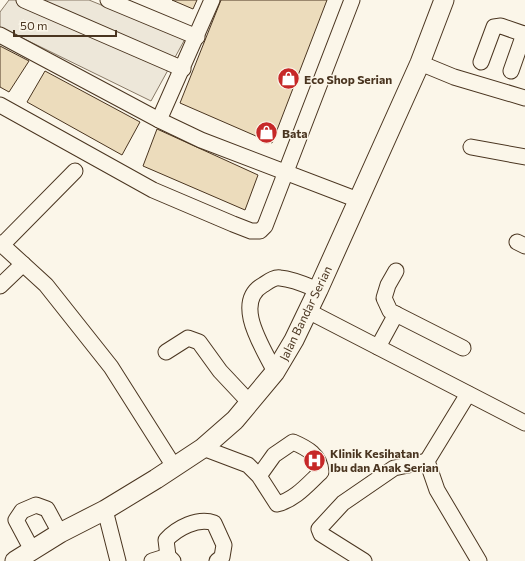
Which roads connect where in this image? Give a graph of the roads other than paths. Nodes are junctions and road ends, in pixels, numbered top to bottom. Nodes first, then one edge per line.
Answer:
1 (24, 0) edge
2 (108, 0) edge
3 (212, 0) edge
4 (352, 0) edge
5 (444, 0) edge
6 (524, 34) edge
7 (0, 35) edge
8 (197, 37) junction
9 (481, 62) dead end
10 (420, 63) junction
11 (182, 69) junction
12 (511, 71) dead end
13 (525, 98) edge
14 (0, 105) edge
15 (159, 120) junction
16 (471, 147) dead end
17 (525, 157) edge
18 (75, 171) dead end
19 (286, 174) junction
20 (358, 200) junction
21 (1, 244) edge
22 (23, 264) junction
23 (396, 271) dead end
24 (0, 286) edge
25 (318, 290) junction
26 (308, 311) junction
27 (396, 314) junction
28 (378, 347) junction
29 (463, 348) dead end
30 (166, 352) dead end
31 (275, 372) junction
32 (468, 394) junction
33 (250, 403) junction
34 (525, 423) edge
35 (203, 448) junction
36 (426, 461) junction
37 (175, 468) junction
38 (259, 476) dead end
39 (105, 510) junction
40 (60, 533) junction
41 (32, 550) junction
42 (171, 558) edge
43 (116, 560) edge
44 (15, 561) edge
45 (152, 561) edge
46 (217, 561) edge
47 (364, 561) edge
48 (479, 561) edge

1 - 11 street
2 - 8 street
3 - 8 street
4 - 19 street
5 - 10 main road, Jalan Bandar Serian
6 - 9 street
6 - 12 street
7 - 15 street
8 - 11 street
10 - 13 street
10 - 20 main road, Jalan Bandar Serian
11 - 15 street
14 - 19 street
15 - 19 street
16 - 17 street
18 - 21 street
19 - 20 street
20 - 25 main road, Jalan Bandar Serian
21 - 22 street
22 - 24 street
22 - 37 street
23 - 27 street
25 - 26 main road, Jalan Bandar Serian
25 - 31 street
26 - 28 street
26 - 31 main road, Jalan Bandar Serian
27 - 28 street
27 - 29 street
28 - 32 street
30 - 33 street
31 - 33 main road, Jalan Bandar Serian
32 - 34 street
32 - 36 street
33 - 35 main road, Jalan Bandar Serian
35 - 37 main road, Jalan Bandar Serian
35 - 38 street
36 - 47 street
36 - 48 street
37 - 39 main road, Jalan Bandar Serian
39 - 40 main road, Jalan Bandar Serian
39 - 43 street
40 - 41 main road, Jalan Bandar Serian
40 - 41 street
41 - 44 main road, Jalan Bandar Serian
42 - 45 street
42 - 46 street

